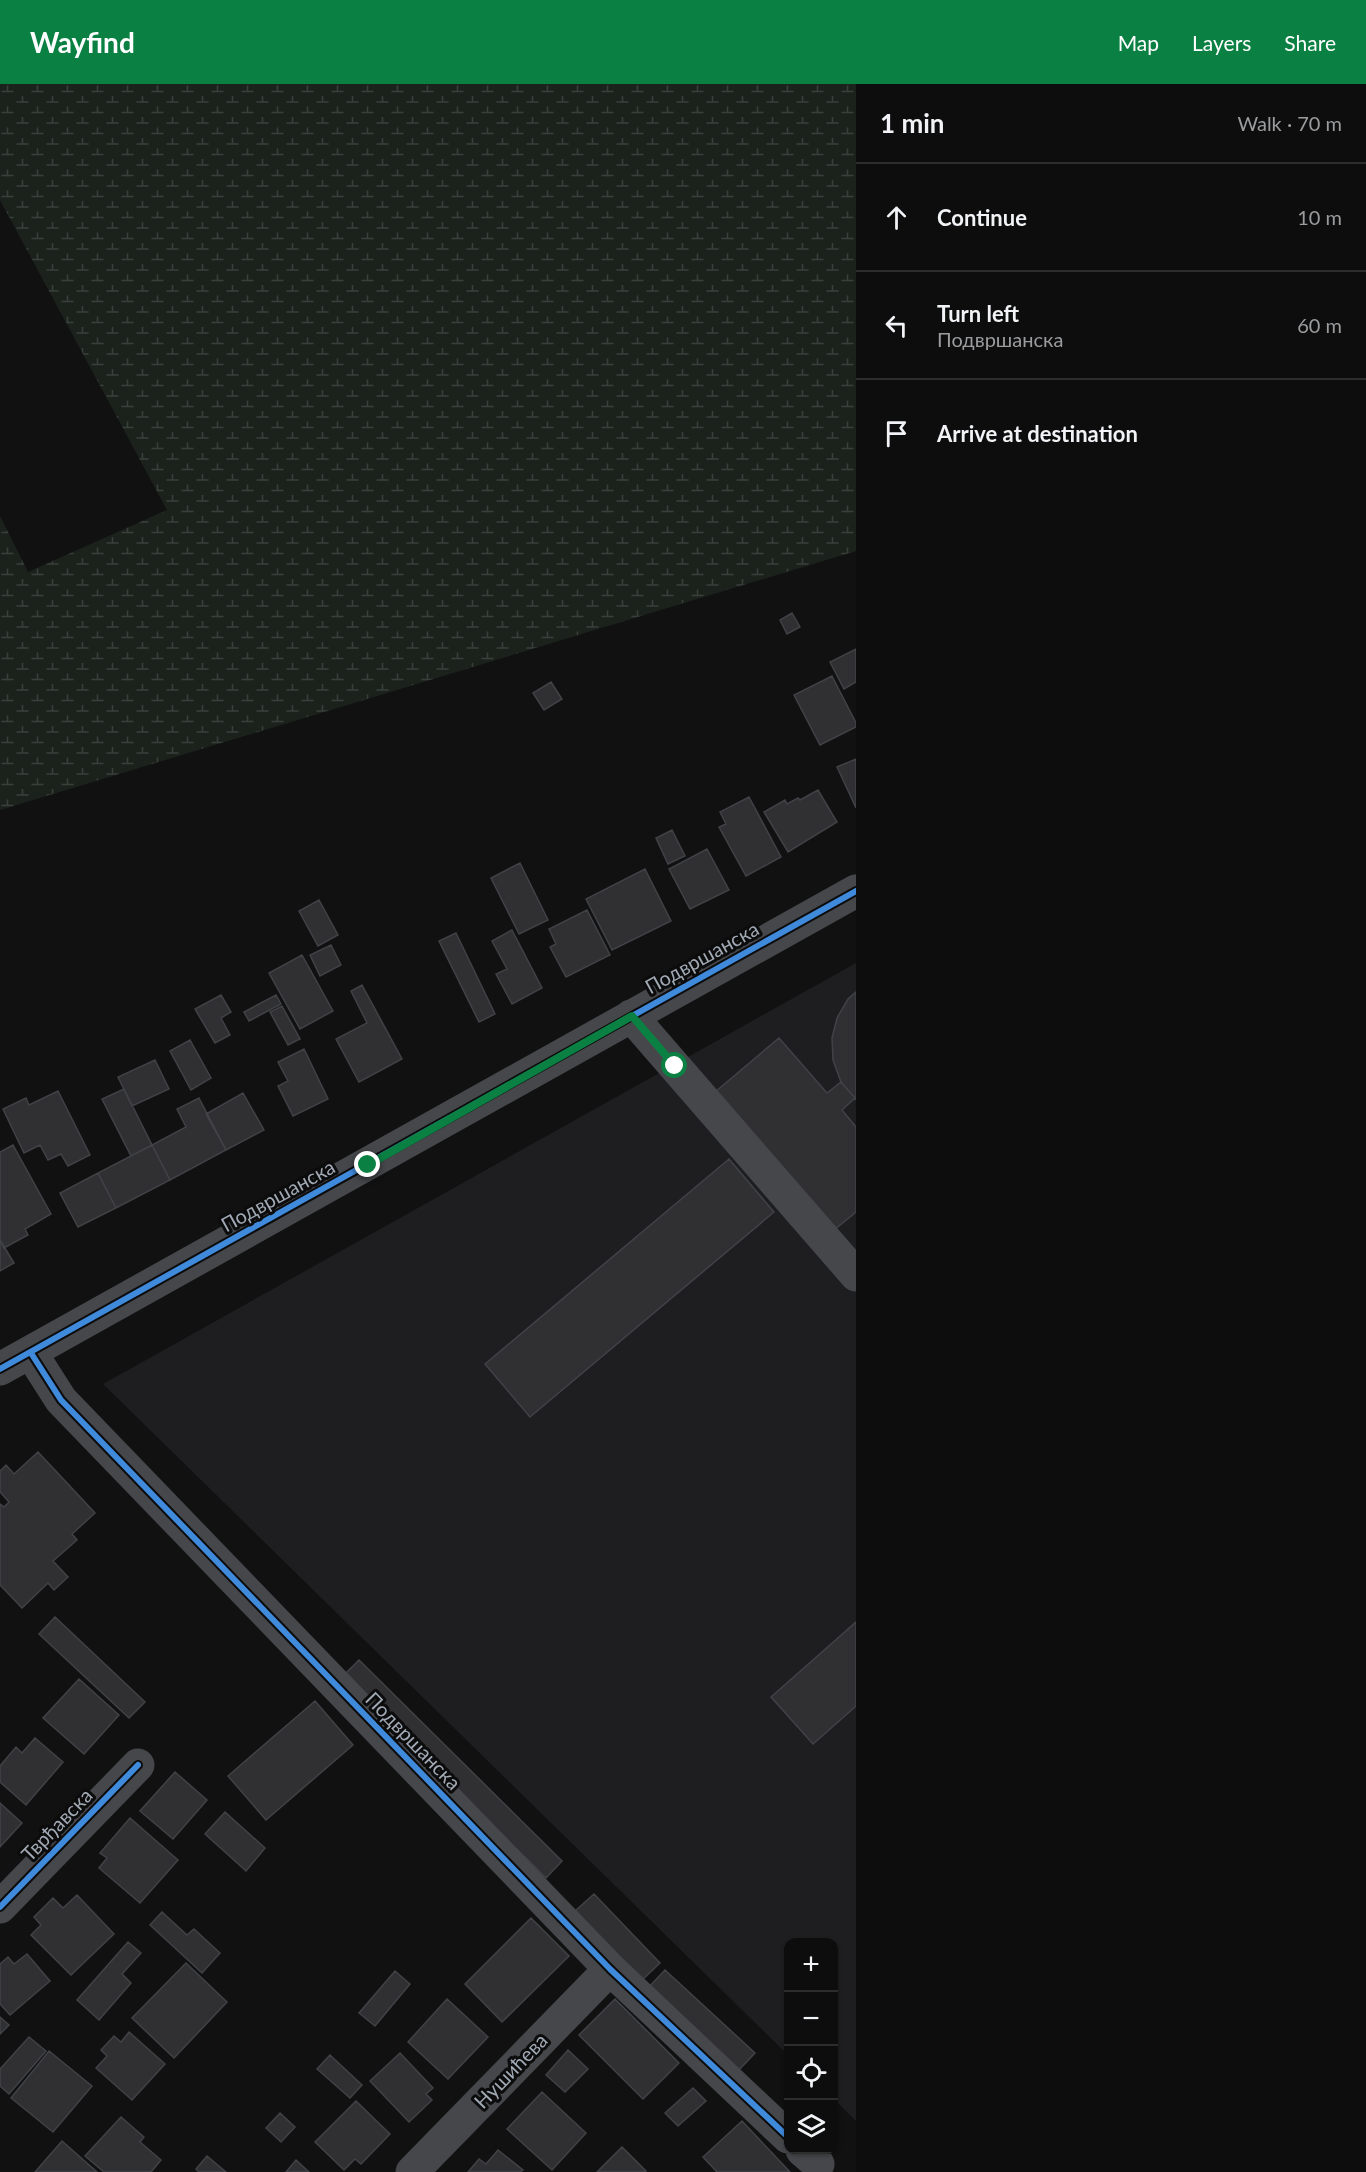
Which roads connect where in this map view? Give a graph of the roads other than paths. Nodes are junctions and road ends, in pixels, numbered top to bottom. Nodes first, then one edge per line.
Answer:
1 (856, 891) edge
2 (632, 1016) junction
3 (856, 1275) edge
4 (31, 1353) junction
5 (0, 1369) edge
6 (138, 1765) dead end
7 (0, 1908) edge
8 (610, 1969) junction
9 (784, 2132) edge
10 (412, 2172) edge

1 - 2 street, Подвршанска
2 - 3 street
2 - 4 street, Подвршанска
4 - 5 street, Подвршанска
4 - 8 street, Подвршанска
6 - 7 street, Тврђавска
8 - 9 street, Подвршанска
8 - 10 street, Нушићева

